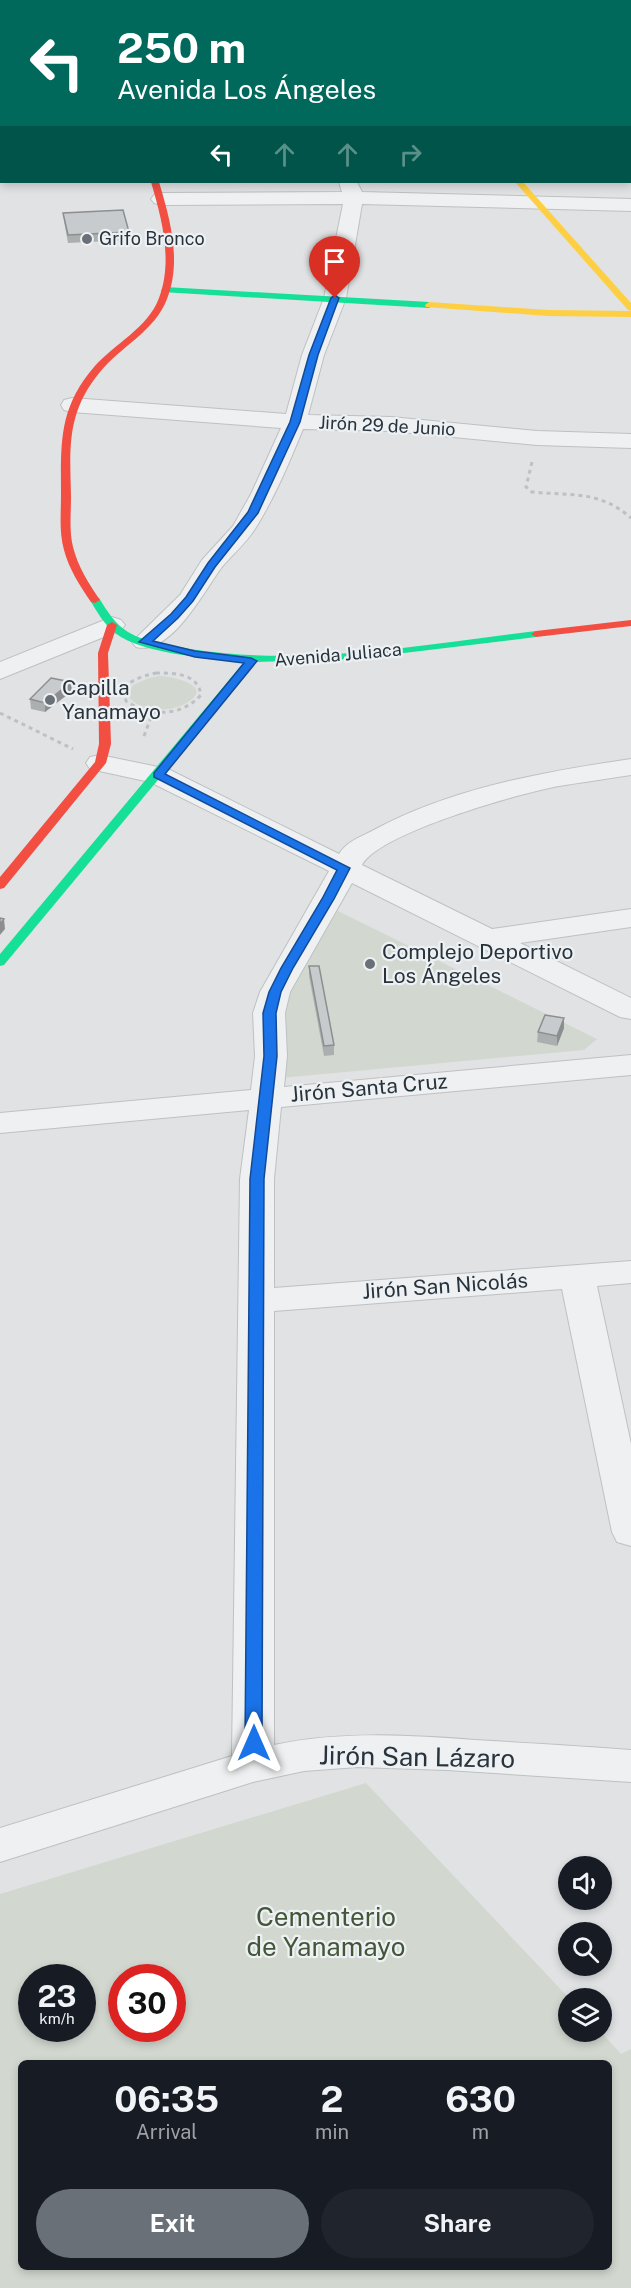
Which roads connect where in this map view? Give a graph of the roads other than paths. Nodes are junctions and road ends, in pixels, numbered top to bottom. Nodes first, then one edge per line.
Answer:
1 (520, 183) edge
2 (158, 190) edge
3 (351, 190) edge
4 (536, 203) junction
5 (631, 205) edge
6 (165, 290) junction
7 (335, 298) junction
8 (631, 308) edge
9 (631, 314) edge
10 (72, 405) junction
11 (295, 422) junction
12 (631, 441) edge
13 (631, 623) edge
14 (112, 625) junction
15 (145, 642) junction
16 (251, 661) junction
17 (0, 671) edge
18 (100, 763) junction
19 (631, 767) edge
20 (158, 775) junction
21 (344, 868) junction
22 (0, 885) edge
23 (631, 918) edge
24 (487, 939) junction
25 (0, 962) edge
26 (631, 1010) edge
27 (631, 1065) edge
28 (267, 1097) junction
29 (0, 1123) edge
30 (631, 1272) edge
31 (577, 1276) junction
32 (258, 1301) junction
33 (629, 1512) edge
34 (253, 1766) junction
35 (631, 1766) edge
36 (0, 1845) edge

1 - 4 main road
2 - 3 street
2 - 6 main road, Avenida Juliaca
3 - 4 street
3 - 7 street
4 - 5 street
4 - 8 main road
6 - 7 main road
6 - 10 main road, Avenida Juliaca
7 - 9 main road
7 - 11 street
10 - 11 street, Jirón 29 de Junio
10 - 14 main road, Avenida Juliaca
11 - 12 street, Jirón 29 de Junio
11 - 15 street
13 - 16 main road, Avenida Juliaca
14 - 15 main road, Avenida Juliaca
14 - 17 street
14 - 18 main road
15 - 16 main road, Avenida Juliaca
16 - 20 main road
18 - 20 street
18 - 22 main road
19 - 21 street
20 - 21 street
20 - 25 main road
21 - 24 street
21 - 28 street
23 - 24 street
24 - 26 street
27 - 28 street, Jirón Santa Cruz
28 - 29 street, Jirón Santa Cruz
28 - 32 street
30 - 31 street, Jirón San Nicolás
31 - 32 street, Jirón San Nicolás
31 - 33 street
32 - 34 street
34 - 35 street, Jirón San Lázaro
34 - 36 street, Jirón San Lázaro

